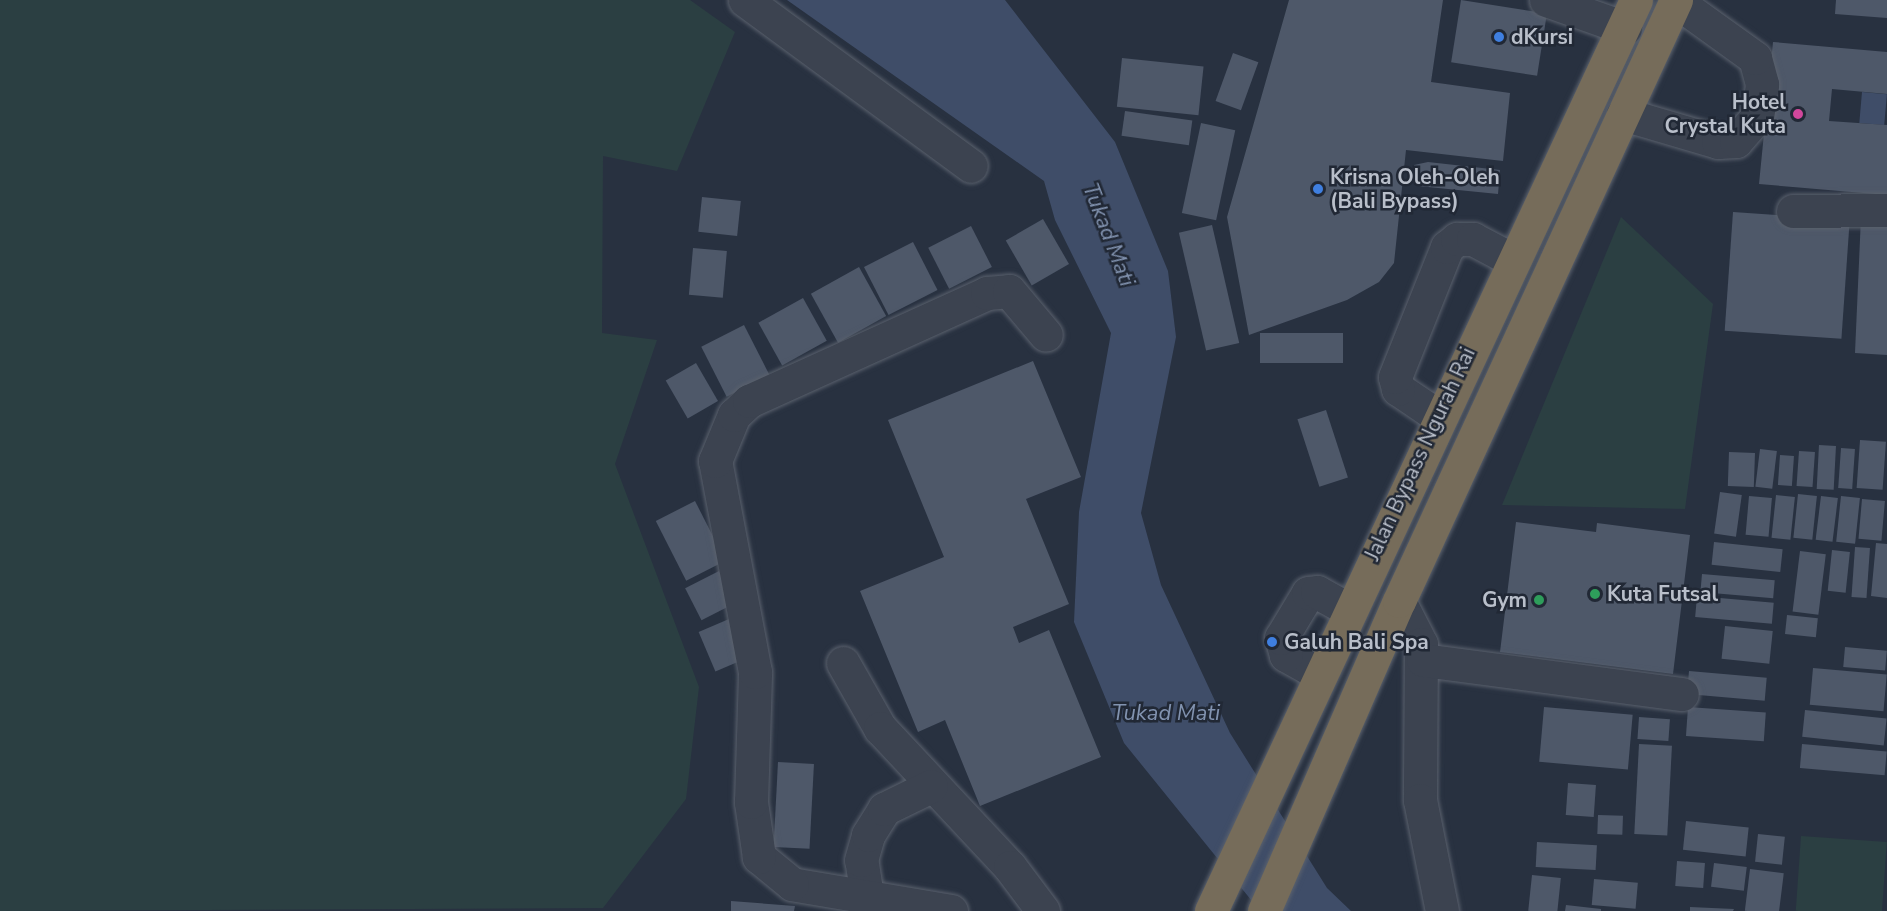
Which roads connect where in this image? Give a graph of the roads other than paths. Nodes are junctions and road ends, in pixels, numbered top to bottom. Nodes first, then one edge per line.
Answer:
1 (745, 0) edge
2 (1546, 0) edge
3 (1676, 0) edge
4 (1630, 14) edge
5 (1623, 114) junction
6 (971, 166) dead end
7 (1887, 210) edge
8 (1793, 211) dead end
9 (1511, 260) junction
10 (1046, 335) dead end
11 (1438, 416) junction
12 (1424, 445) junction
13 (1462, 463) junction
14 (1399, 601) junction
15 (1349, 610) junction
16 (1423, 660) junction
17 (843, 663) dead end
18 (1320, 674) junction
19 (1682, 694) dead end
20 (931, 786) junction
21 (867, 896) junction
22 (951, 911) edge
23 (1043, 911) edge
24 (1211, 911) edge
25 (1264, 911) edge
26 (1442, 911) edge

1 - 6 street
2 - 4 street
3 - 5 highway, Jalan Bypass Ngurah Rai
3 - 5 street
4 - 9 highway, Jalan Bypass Ngurah Rai
5 - 13 highway, Jalan Bypass Ngurah Rai
7 - 8 street
9 - 11 highway, Jalan Bypass Ngurah Rai
9 - 11 street
10 - 21 street
11 - 12 highway, Jalan Bypass Ngurah Rai
12 - 13 highway
12 - 15 highway, Jalan Bypass Ngurah Rai
13 - 14 highway, Jalan Bypass Ngurah Rai
14 - 16 street
14 - 25 highway, Jalan Bypass Ngurah Rai
15 - 18 highway, Jalan Bypass Ngurah Rai
15 - 18 street
16 - 19 street
16 - 26 street
17 - 20 street
18 - 24 highway, Jalan Bypass Ngurah Rai
20 - 21 street
20 - 23 street
21 - 22 street

